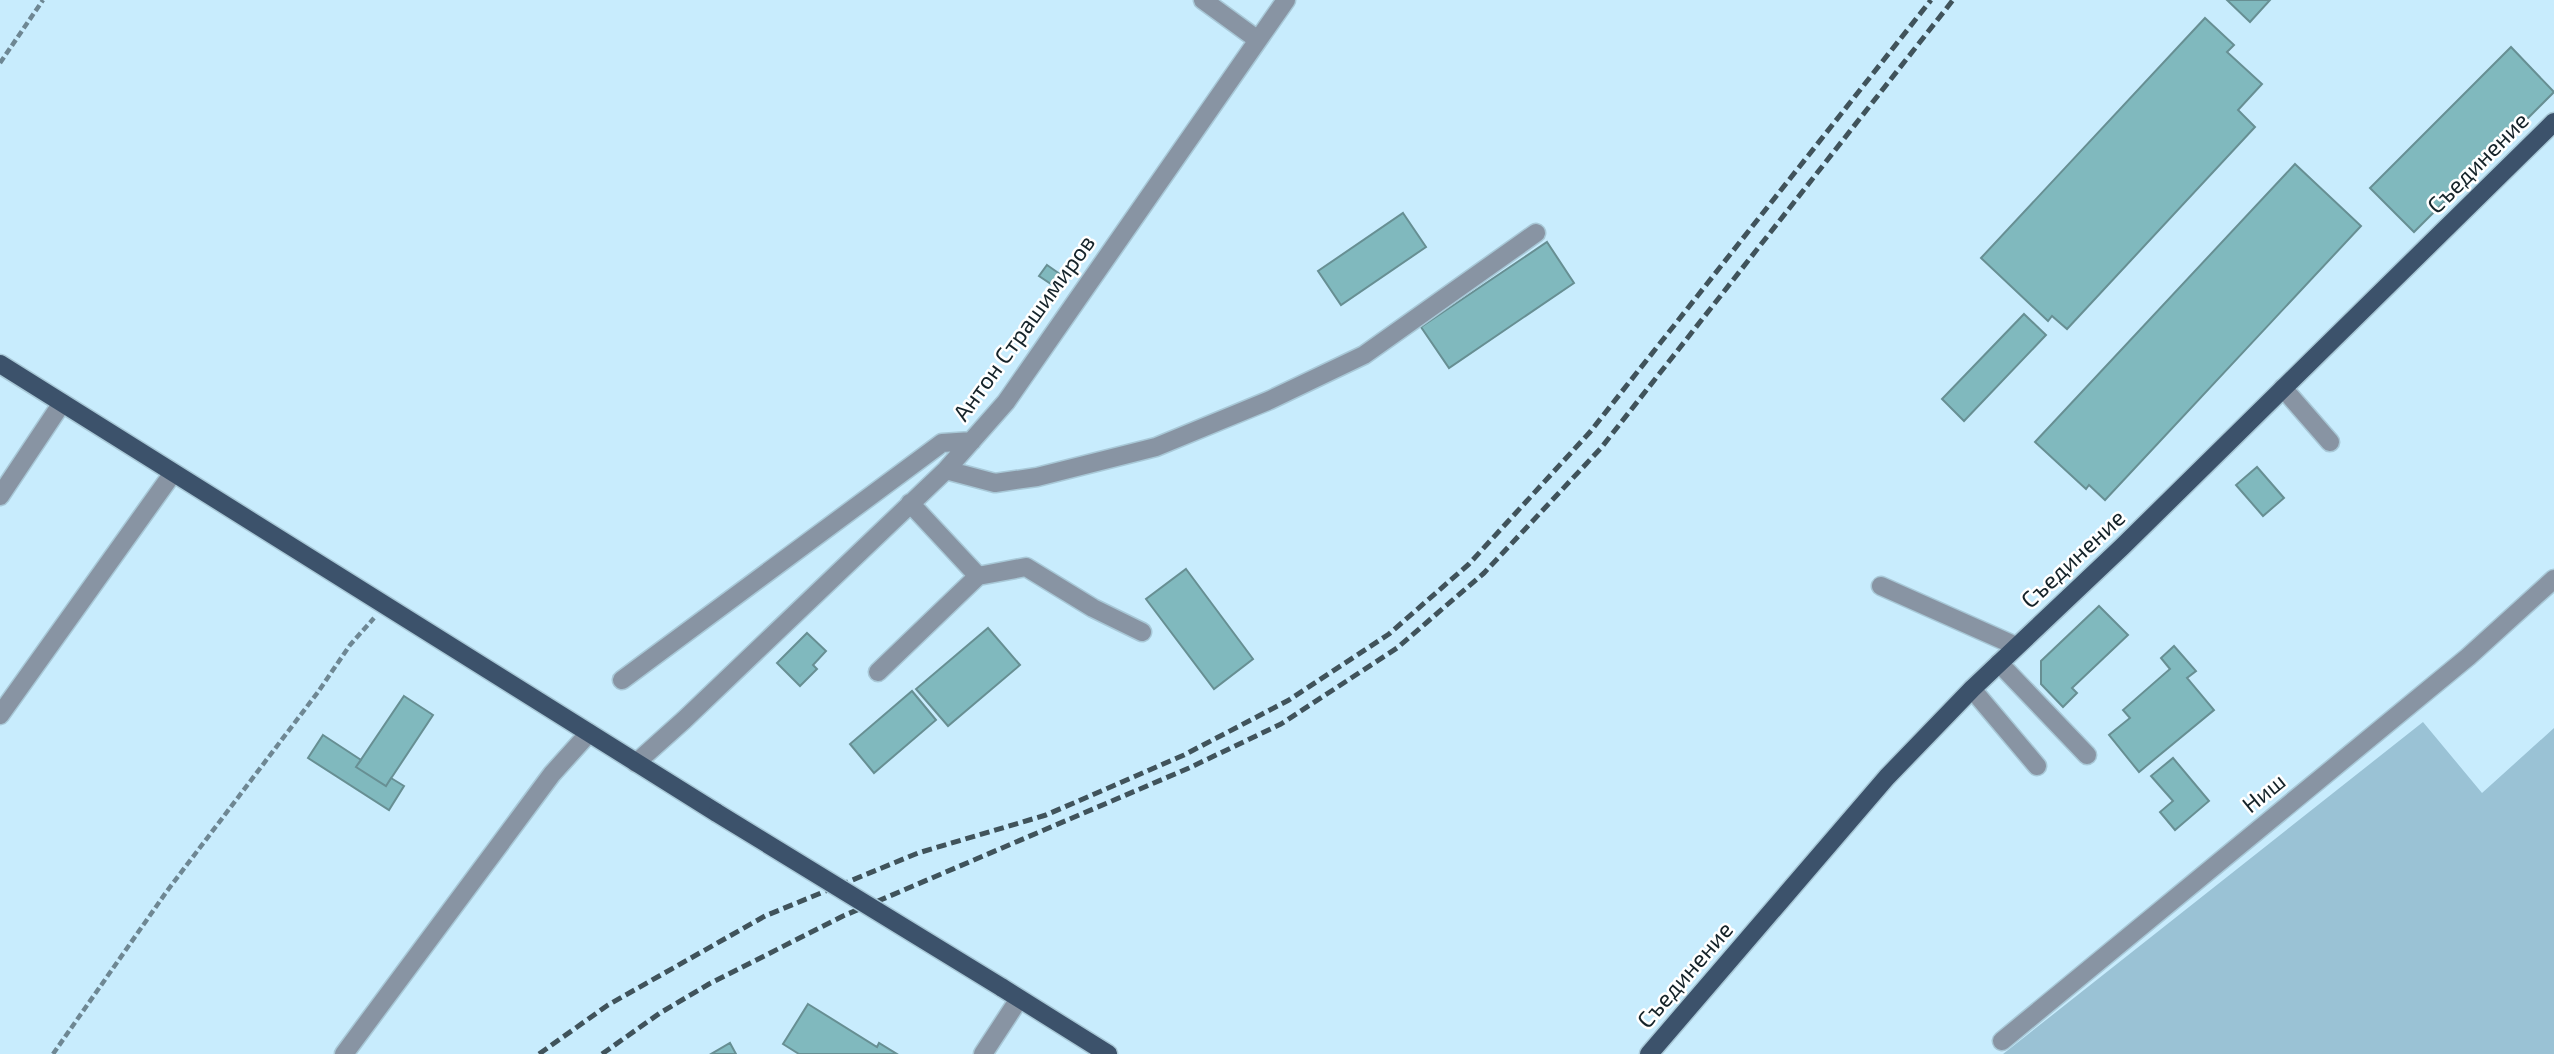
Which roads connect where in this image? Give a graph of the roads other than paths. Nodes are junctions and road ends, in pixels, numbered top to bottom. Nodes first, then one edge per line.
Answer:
1 (1203, 0) edge
2 (1286, 0) edge
3 (1258, 40) junction
4 (2550, 132) edge
5 (1536, 233) dead end
6 (0, 364) edge
7 (2283, 388) junction
8 (62, 403) junction
9 (972, 441) junction
10 (2330, 442) dead end
11 (946, 470) junction
12 (173, 472) junction
13 (0, 496) edge
14 (910, 503) junction
15 (978, 576) junction
16 (2554, 579) edge
17 (1881, 586) dead end
18 (1142, 632) dead end
19 (2016, 646) junction
20 (1999, 663) junction
21 (878, 672) dead end
22 (622, 680) dead end
23 (1972, 689) junction
24 (0, 715) edge
25 (589, 733) junction
26 (2087, 755) dead end
27 (636, 763) junction
28 (2037, 766) dead end
29 (1020, 999) junction
30 (2002, 1041) dead end
31 (344, 1054) edge
32 (983, 1054) edge
33 (1108, 1054) edge
34 (1649, 1054) edge

1 - 3 street
2 - 3 street, Антон Страшимиров
3 - 9 street, Антон Страшимиров
4 - 7 main road, Съединение
5 - 11 street
6 - 8 main road
7 - 10 street
7 - 19 main road, Съединение
8 - 12 main road
8 - 13 street
9 - 11 street, Антон Страшимиров
9 - 22 street
11 - 14 street, Антон Страшимиров
12 - 24 street
12 - 25 main road
14 - 15 street
14 - 27 street, Антон Страшимиров
15 - 18 street
15 - 21 street
16 - 30 street, Ниш
17 - 19 street
19 - 20 main road, Съединение
20 - 23 main road, Съединение
20 - 26 street
23 - 28 street
23 - 34 main road, Съединение
25 - 27 main road
25 - 31 street
27 - 29 main road, bridge
29 - 32 street
29 - 33 main road

